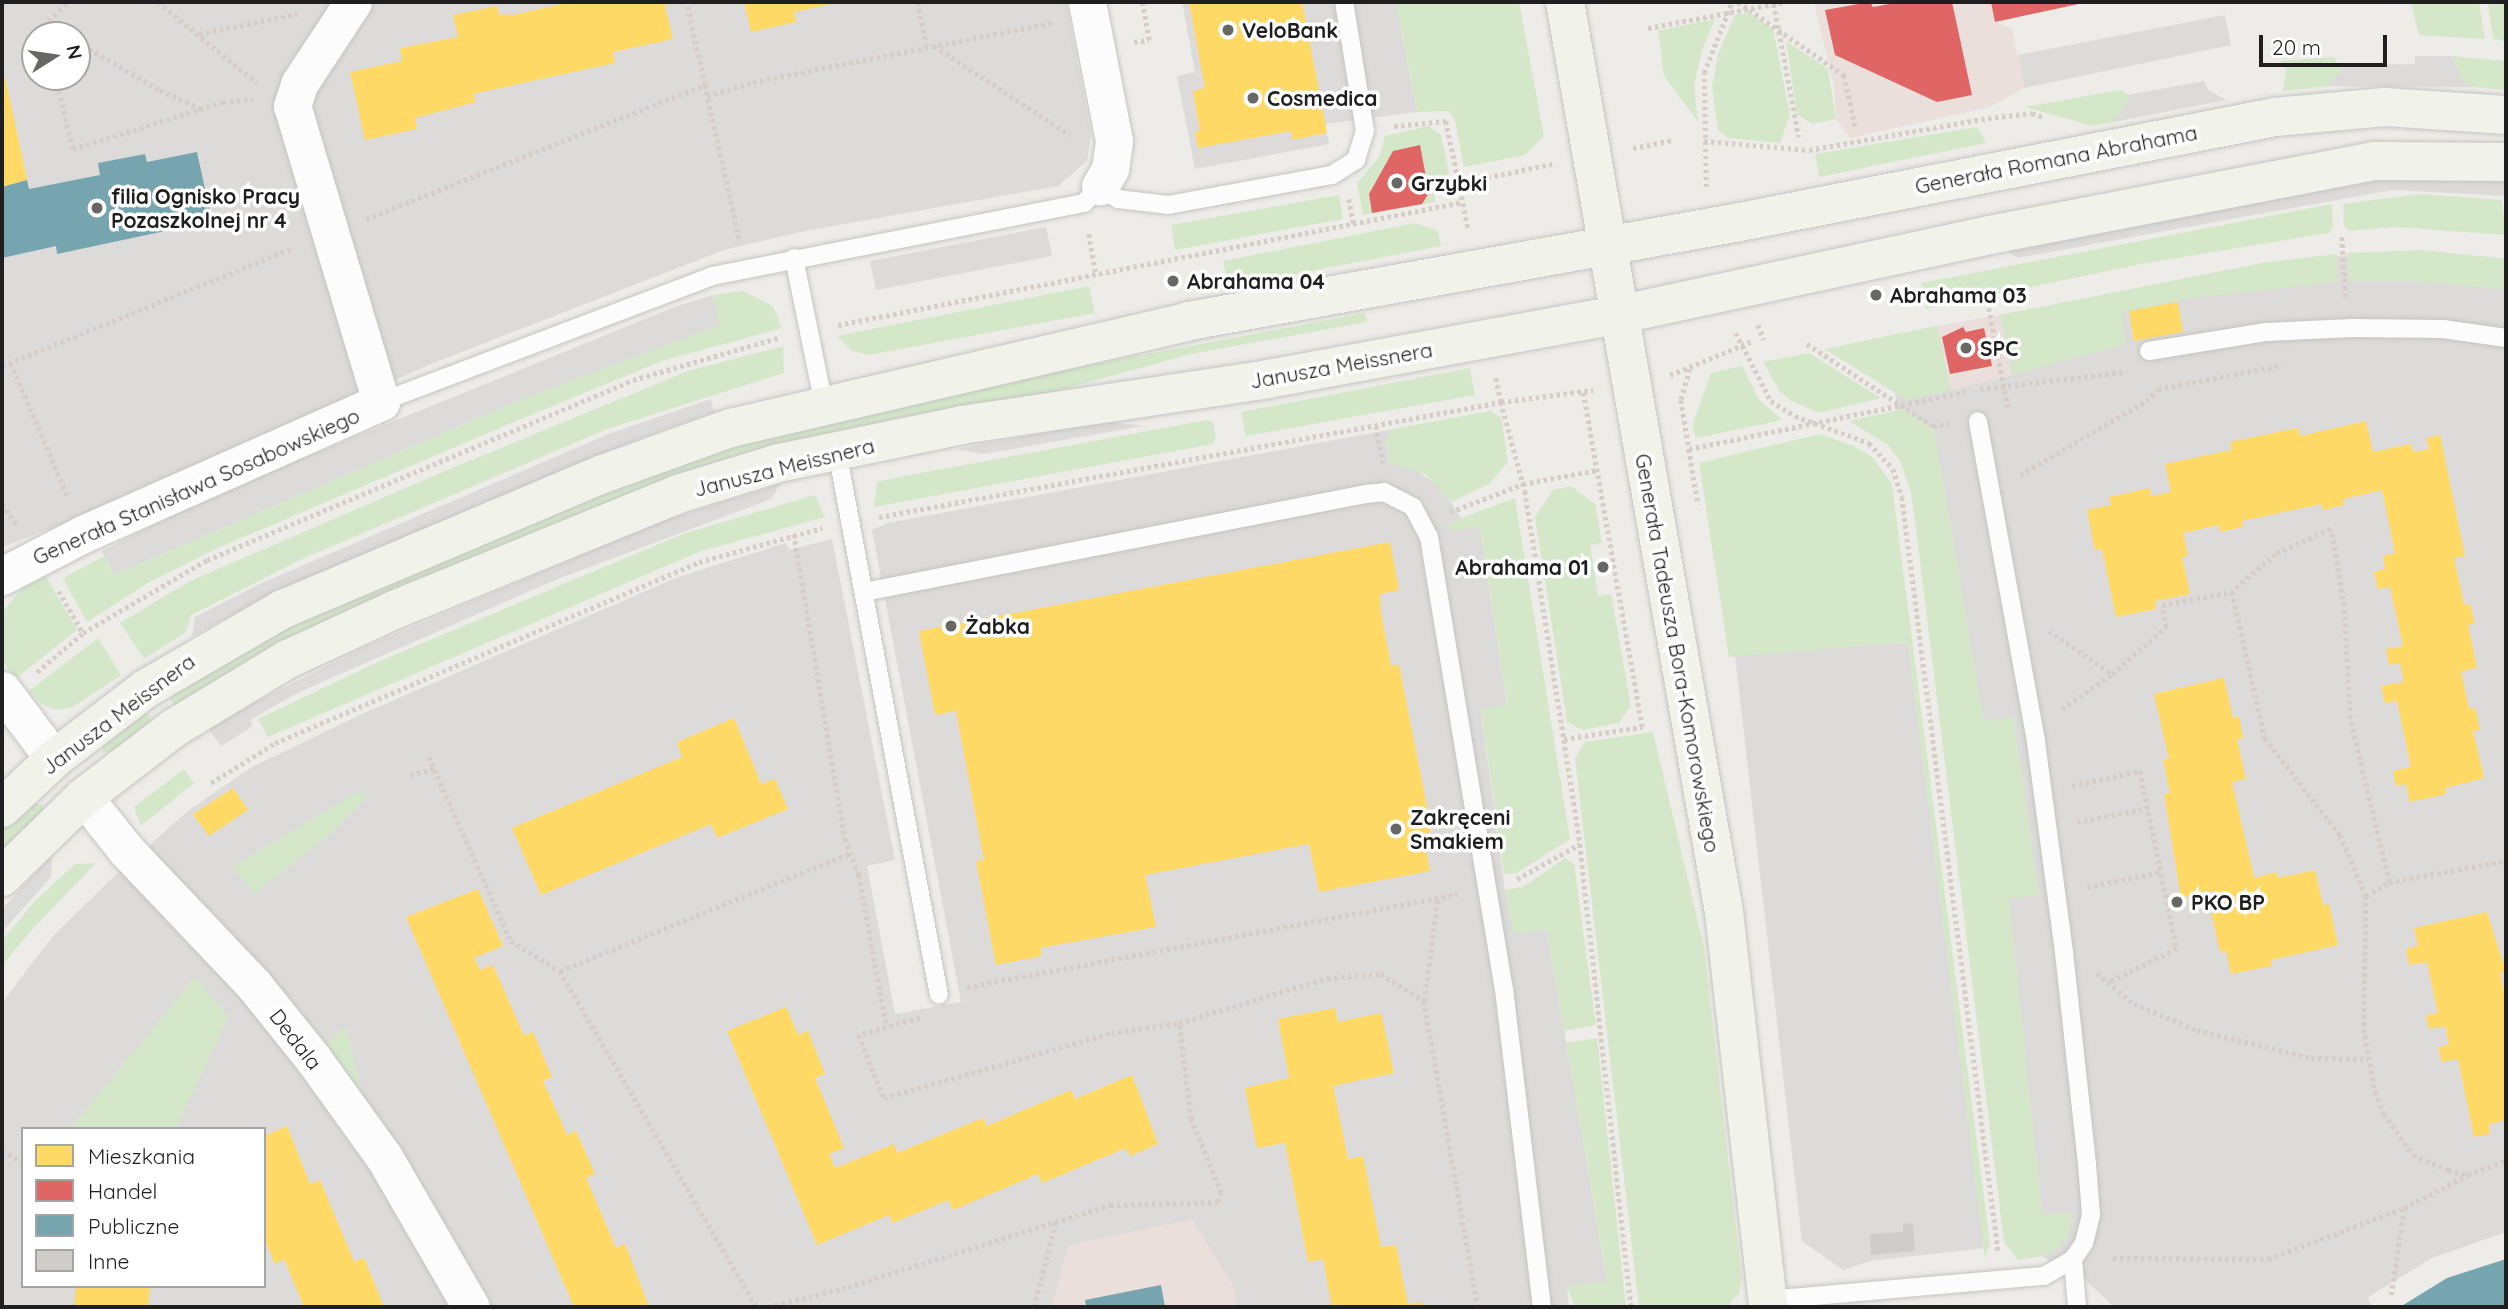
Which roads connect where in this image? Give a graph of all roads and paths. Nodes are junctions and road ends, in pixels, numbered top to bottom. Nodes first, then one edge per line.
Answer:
1 (67, 2) edge
2 (158, 2) edge
3 (686, 2) edge
4 (918, 2) edge
5 (1344, 2) edge
6 (1565, 2) edge
7 (1732, 2) edge
8 (1738, 2) edge
9 (1785, 2) edge
10 (1774, 4) junction
11 (1088, 8) edge
12 (1749, 9) junction
13 (1727, 13) junction
14 (343, 16) edge
15 (49, 21) edge
16 (1779, 27) junction
17 (1647, 28) dead end
18 (198, 34) junction
19 (934, 46) junction
20 (927, 48) junction
21 (91, 50) edge
22 (705, 85) junction
23 (59, 91) edge
24 (708, 96) junction
25 (278, 103) junction
26 (202, 109) junction
27 (2506, 115) edge
28 (2055, 121) dead end
29 (1386, 127) dead end
30 (1856, 129) dead end
31 (1799, 137) dead end
32 (1074, 138) dead end
33 (1673, 140) dead end
34 (1704, 141) junction
35 (1658, 143) dead end
36 (2506, 162) edge
37 (1550, 165) dead end
38 (1460, 183) junction
39 (1347, 187) dead end
40 (1092, 195) junction
41 (1463, 202) junction
42 (1354, 224) junction
43 (1713, 226) junction
44 (329, 234) junction
45 (2342, 237) dead end
46 (1609, 242) junction
47 (1471, 243) dead end
48 (793, 258) junction
49 (746, 268) junction
50 (1096, 275) junction
51 (2345, 282) dead end
52 (1726, 292) junction
53 (1622, 314) junction
54 (829, 327) dead end
55 (783, 337) dead end
56 (2506, 338) edge
57 (1750, 342) dead end
58 (1807, 344) dead end
59 (1743, 345) junction
60 (2149, 351) dead end
61 (11, 363) junction
62 (2294, 363) dead end
63 (2, 366) edge
64 (1690, 369) junction
65 (1495, 371) dead end
66 (2131, 372) dead end
67 (1678, 373) dead end
68 (2150, 383) dead end
69 (2158, 389) junction
70 (381, 402) junction
71 (1502, 402) junction
72 (1902, 404) junction
73 (824, 405) junction
74 (1978, 421) joint
75 (1820, 422) junction
76 (837, 451) junction
77 (1597, 470) junction
78 (2020, 475) dead end
79 (1523, 484) junction
80 (1455, 511) dead end
81 (830, 527) dead end
82 (83, 534) junction
83 (794, 534) junction
84 (2, 576) edge
85 (888, 587) junction
86 (864, 592) junction
87 (2232, 592) junction
88 (2046, 629) dead end
89 (2112, 674) junction
90 (15, 685) edge
91 (2060, 710) dead end
92 (1564, 739) junction
93 (429, 757) dead end
94 (54, 759) junction
95 (434, 769) junction
96 (410, 775) dead end
97 (211, 783) dead end
98 (2070, 787) dead end
99 (84, 797) junction
100 (2, 808) edge
101 (2148, 808) junction
102 (2075, 822) dead end
103 (850, 853) junction
104 (2506, 861) edge
105 (2160, 872) junction
106 (2, 877) edge
107 (2389, 882) junction
108 (2083, 888) dead end
109 (2365, 896) junction
110 (1438, 897) dead end
111 (1325, 920) dead end
112 (2093, 970) dead end
113 (560, 971) junction
114 (961, 974) dead end
115 (2108, 983) junction
116 (964, 987) junction
117 (939, 995) dead end
118 (966, 998) dead end
119 (1424, 1002) junction
120 (927, 1016) dead end
121 (1179, 1023) junction
122 (886, 1024) junction
123 (2368, 1059) junction
124 (2, 1151) edge
125 (2506, 1160) edge
126 (21, 1161) edge
127 (2468, 1175) junction
128 (2404, 1208) junction
129 (1056, 1222) junction
130 (2113, 1258) dead end
131 (2073, 1259) junction
132 (2000, 1281) junction
133 (2391, 1295) dead end
134 (1768, 1304) edge
135 (471, 1307) edge
136 (756, 1307) edge
137 (768, 1307) edge
138 (1034, 1307) edge
139 (1478, 1307) edge
140 (1542, 1307) edge
141 (1631, 1307) edge
142 (2077, 1307) edge

1 - 15 path
2 - 18 path
3 - 22 path
4 - 20 path
5 - 40 lane
6 - 46 street, Generała Tadeusza Bora-Komorowskiego
7 - 13 path
8 - 12 path
9 - 10 path
10 - 12 path
10 - 16 path
11 - 19 path
11 - 40 street
12 - 13 path
12 - 16 path
13 - 17 path
13 - 34 path
14 - 18 path
14 - 25 street
16 - 30 path
16 - 31 path
18 - 25 path
19 - 20 path
19 - 32 path
20 - 24 path
21 - 26 path
22 - 24 path
22 - 44 path
23 - 26 path
24 - 49 path
25 - 26 path
25 - 44 street, Generała Stanisława Sosabowskiego
27 - 43 street, Generała Romana Abrahama
28 - 34 path
29 - 38 path
33 - 35 path
34 - 43 path
36 - 52 street
37 - 38 path
38 - 41 path
39 - 42 path
40 - 48 lane
40 - 50 path
41 - 42 path
41 - 47 path
42 - 50 path
43 - 46 street, Generała Romana Abrahama
44 - 61 path
44 - 70 street, Generała Stanisława Sosabowskiego
45 - 51 path
46 - 53 street, Generała Tadeusza Bora-Komorowskiego
46 - 73 street, Janusza Meissnera
48 - 49 lane
48 - 73 lane
49 - 70 lane
50 - 54 path
52 - 53 street
52 - 59 path
53 - 76 street, Janusza Meissnera
53 - 134 street, Generała Tadeusza Bora-Komorowskiego
55 - 90 path
56 - 60 lane
57 - 59 path
58 - 72 path
59 - 64 path
59 - 75 path
61 - 63 path
61 - 82 path
62 - 69 path
64 - 67 path
64 - 75 path
65 - 71 path
66 - 72 path
68 - 69 path
69 - 78 path
70 - 82 street, Generała Stanisława Sosabowskiego
71 - 77 path
71 - 79 path
71 - 85 path
72 - 74 path
72 - 75 path
73 - 94 street, Janusza Meissnera
74 - 131 lane
75 - 132 path
76 - 86 lane
76 - 99 street, Janusza Meissnera
77 - 79 path
77 - 92 path
79 - 80 path
79 - 92 path
81 - 83 path
82 - 84 street, Generała Stanisława Sosabowskiego
83 - 97 path
83 - 103 path
85 - 86 lane
85 - 140 lane
86 - 117 lane
87 - 89 path
87 - 107 path
87 - 109 path
88 - 89 path
89 - 91 path
90 - 94 street
92 - 141 path
93 - 95 path
94 - 99 street
94 - 100 street, Janusza Meissnera
95 - 96 path
95 - 113 path
98 - 101 path
99 - 106 street, Janusza Meissnera
99 - 135 street, Dedala
101 - 102 path
101 - 105 path
103 - 113 path
103 - 122 path
104 - 107 path
105 - 108 path
105 - 115 path
107 - 109 path
109 - 123 path
110 - 119 path
111 - 116 path
112 - 115 path
113 - 136 path
114 - 116 path
115 - 123 path
116 - 118 path
119 - 121 path
119 - 139 path
120 - 122 path
121 - 122 path
121 - 129 path
123 - 127 path
124 - 126 path
125 - 127 path
127 - 128 path
128 - 130 path
128 - 133 path
129 - 137 path
129 - 138 path
131 - 132 lane
131 - 142 lane
132 - 134 lane

